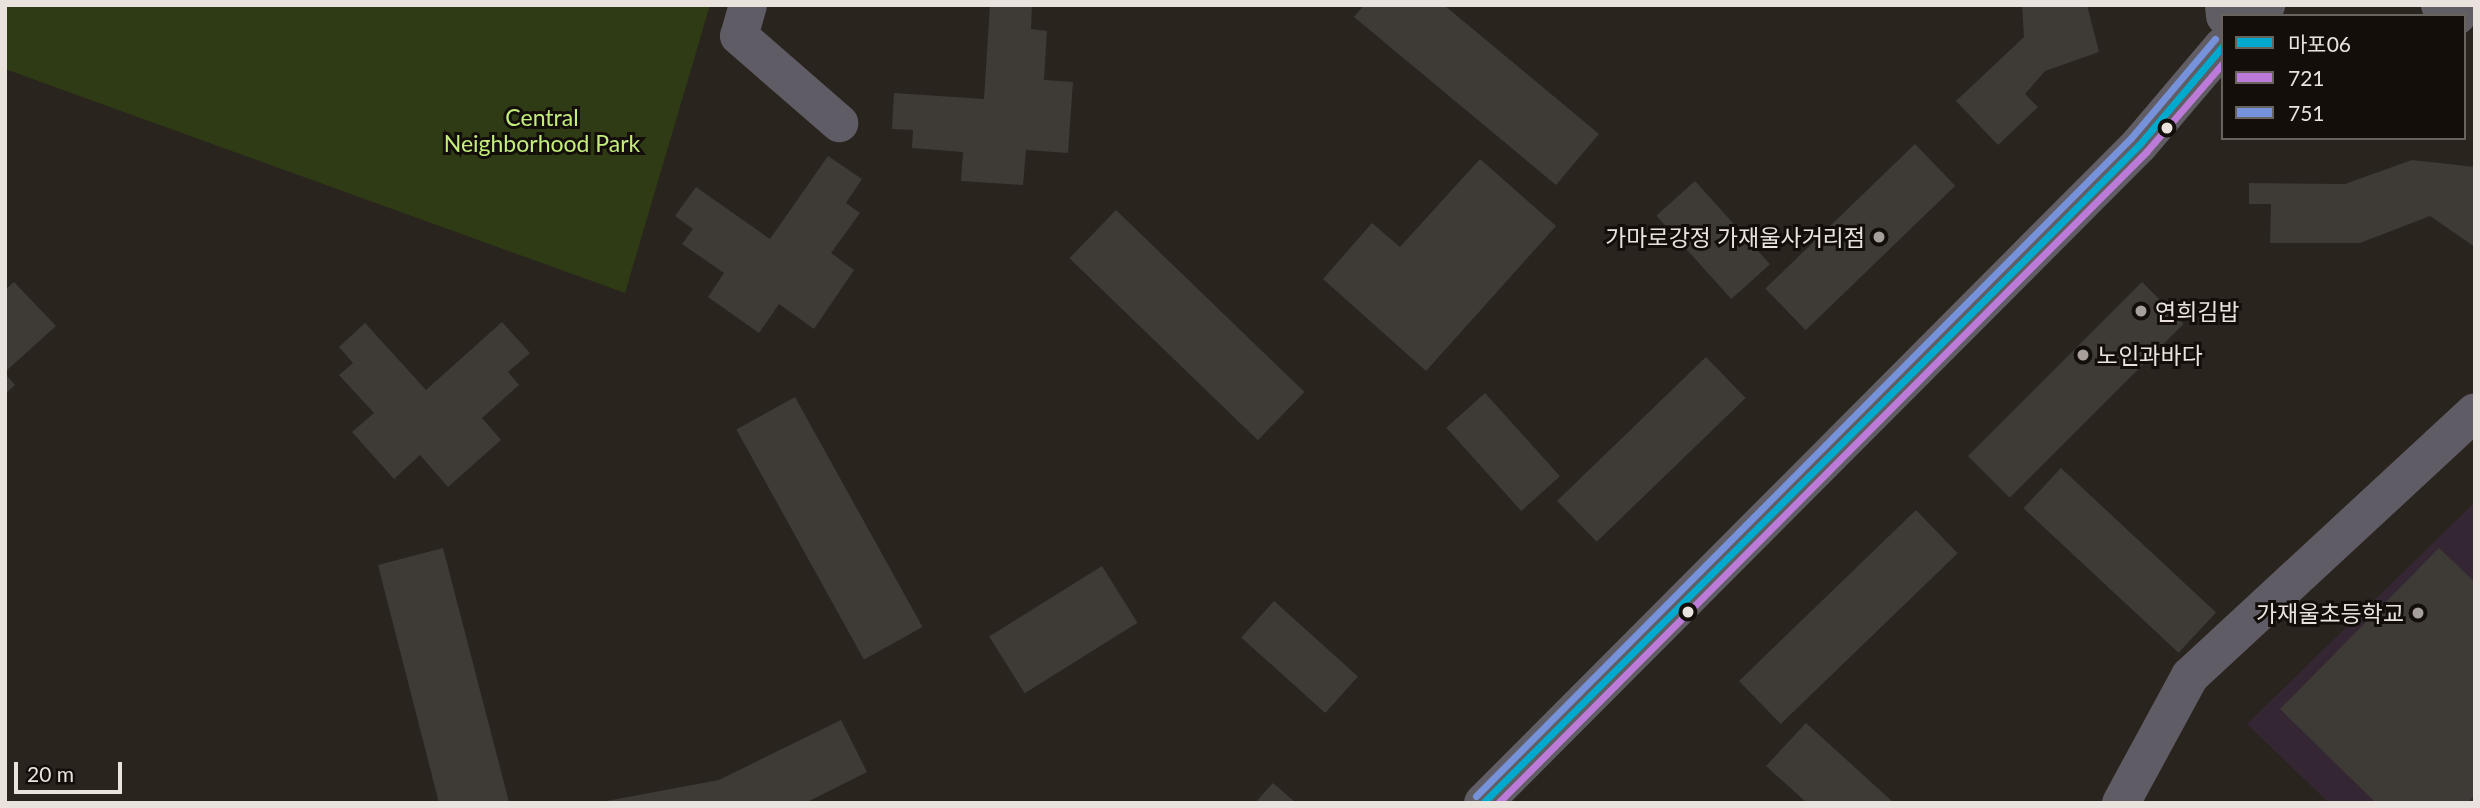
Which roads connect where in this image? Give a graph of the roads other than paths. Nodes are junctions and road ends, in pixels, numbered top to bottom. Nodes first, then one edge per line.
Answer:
1 (748, 5) edge
2 (2221, 48) edge
3 (838, 123) dead end
4 (2475, 412) edge
5 (1483, 803) edge
6 (2121, 803) edge

1 - 3 street
2 - 5 main road
4 - 6 street

